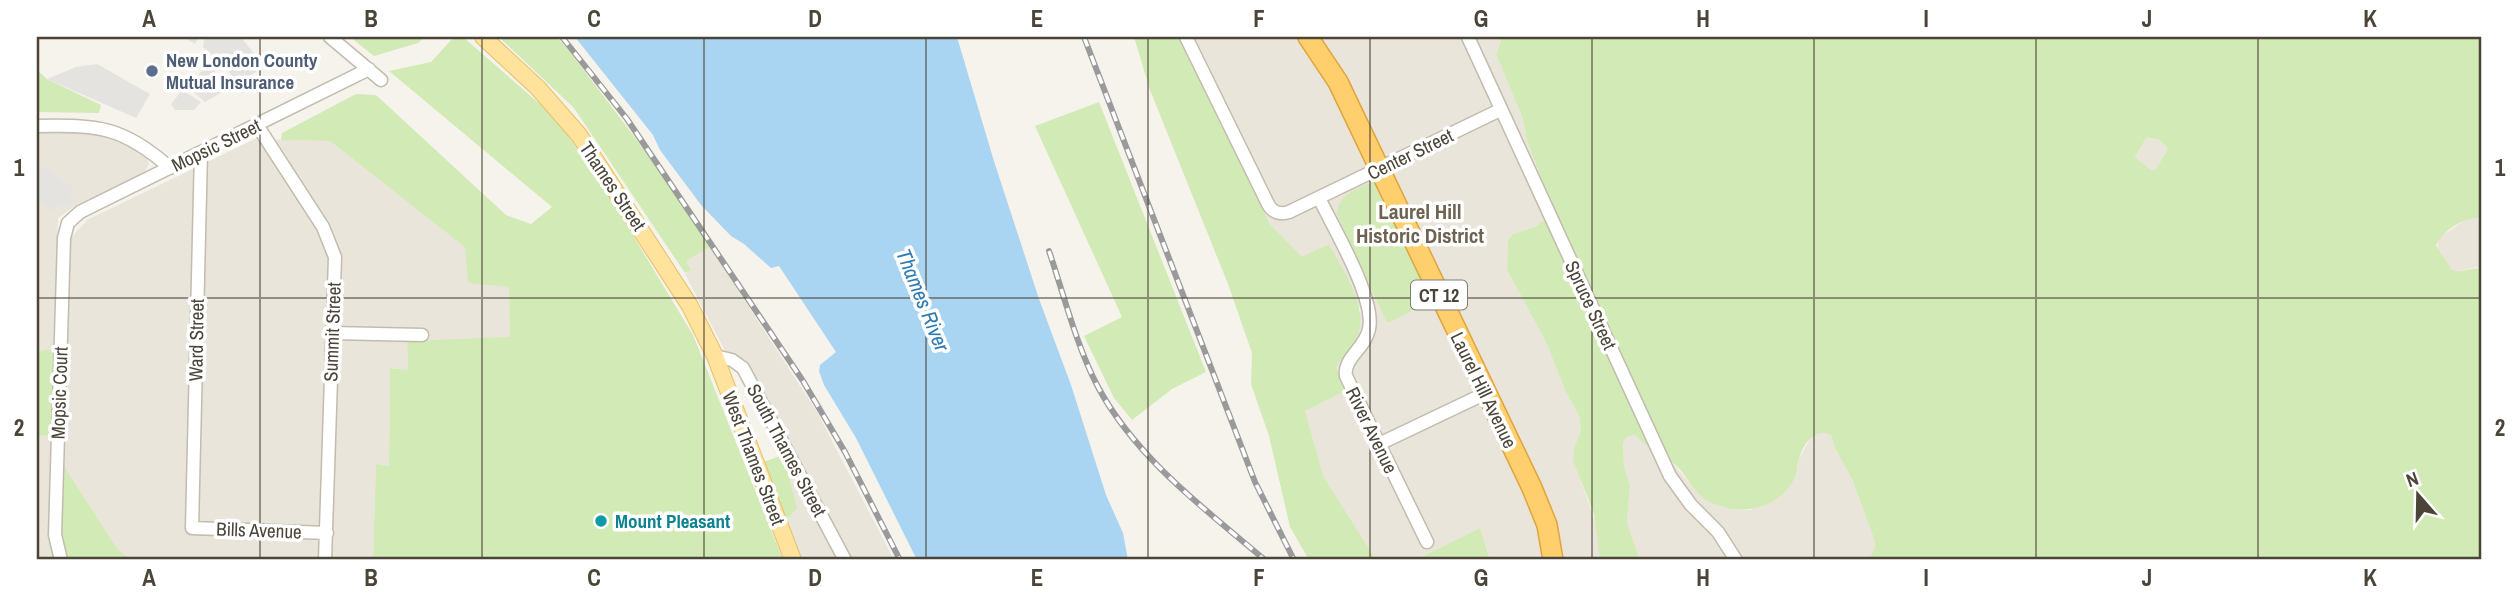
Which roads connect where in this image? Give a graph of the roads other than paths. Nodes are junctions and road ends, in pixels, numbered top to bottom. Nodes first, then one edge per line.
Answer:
1 (330, 37) edge
2 (483, 37) edge
3 (1186, 37) edge
4 (1308, 37) edge
5 (1468, 37) edge
6 (369, 69) junction
7 (381, 80) dead end
8 (1500, 110) junction
9 (257, 125) junction
10 (37, 126) edge
11 (201, 152) junction
12 (170, 168) junction
13 (1379, 169) junction
14 (1319, 198) junction
15 (67, 225) joint
16 (332, 333) junction
17 (422, 335) dead end
18 (715, 356) junction
19 (1486, 393) junction
20 (1379, 444) junction
21 (192, 528) joint
22 (327, 533) junction
23 (1427, 542) dead end
24 (61, 560) edge
25 (325, 560) edge
26 (793, 560) edge
27 (845, 560) edge
28 (1553, 560) edge
29 (1736, 560) edge

1 - 6 street
2 - 18 main road, Thames Street
3 - 14 street
4 - 13 highway, Laurel Hill Avenue / CT 12
5 - 8 street, Spruce Street
6 - 7 street
6 - 9 street, Mopsic Street
8 - 13 street, Center Street
8 - 29 street, Spruce Street
9 - 11 street, Mopsic Street
9 - 16 street, Summit Street
10 - 12 street
11 - 12 street, Mopsic Street
11 - 21 street, Ward Street
12 - 15 street, Mopsic Street
13 - 14 street, Center Street
13 - 19 highway, Laurel Hill Avenue / CT 12
14 - 20 street, River Avenue
15 - 24 street, Mopsic Court
16 - 17 street
16 - 22 street, Summit Street
18 - 26 main road, West Thames Street
18 - 27 street, South Thames Street
19 - 20 street
19 - 28 highway, Laurel Hill Avenue / CT 12
20 - 23 street, River Avenue
21 - 22 street, Bills Avenue
22 - 25 street, Summit Street

